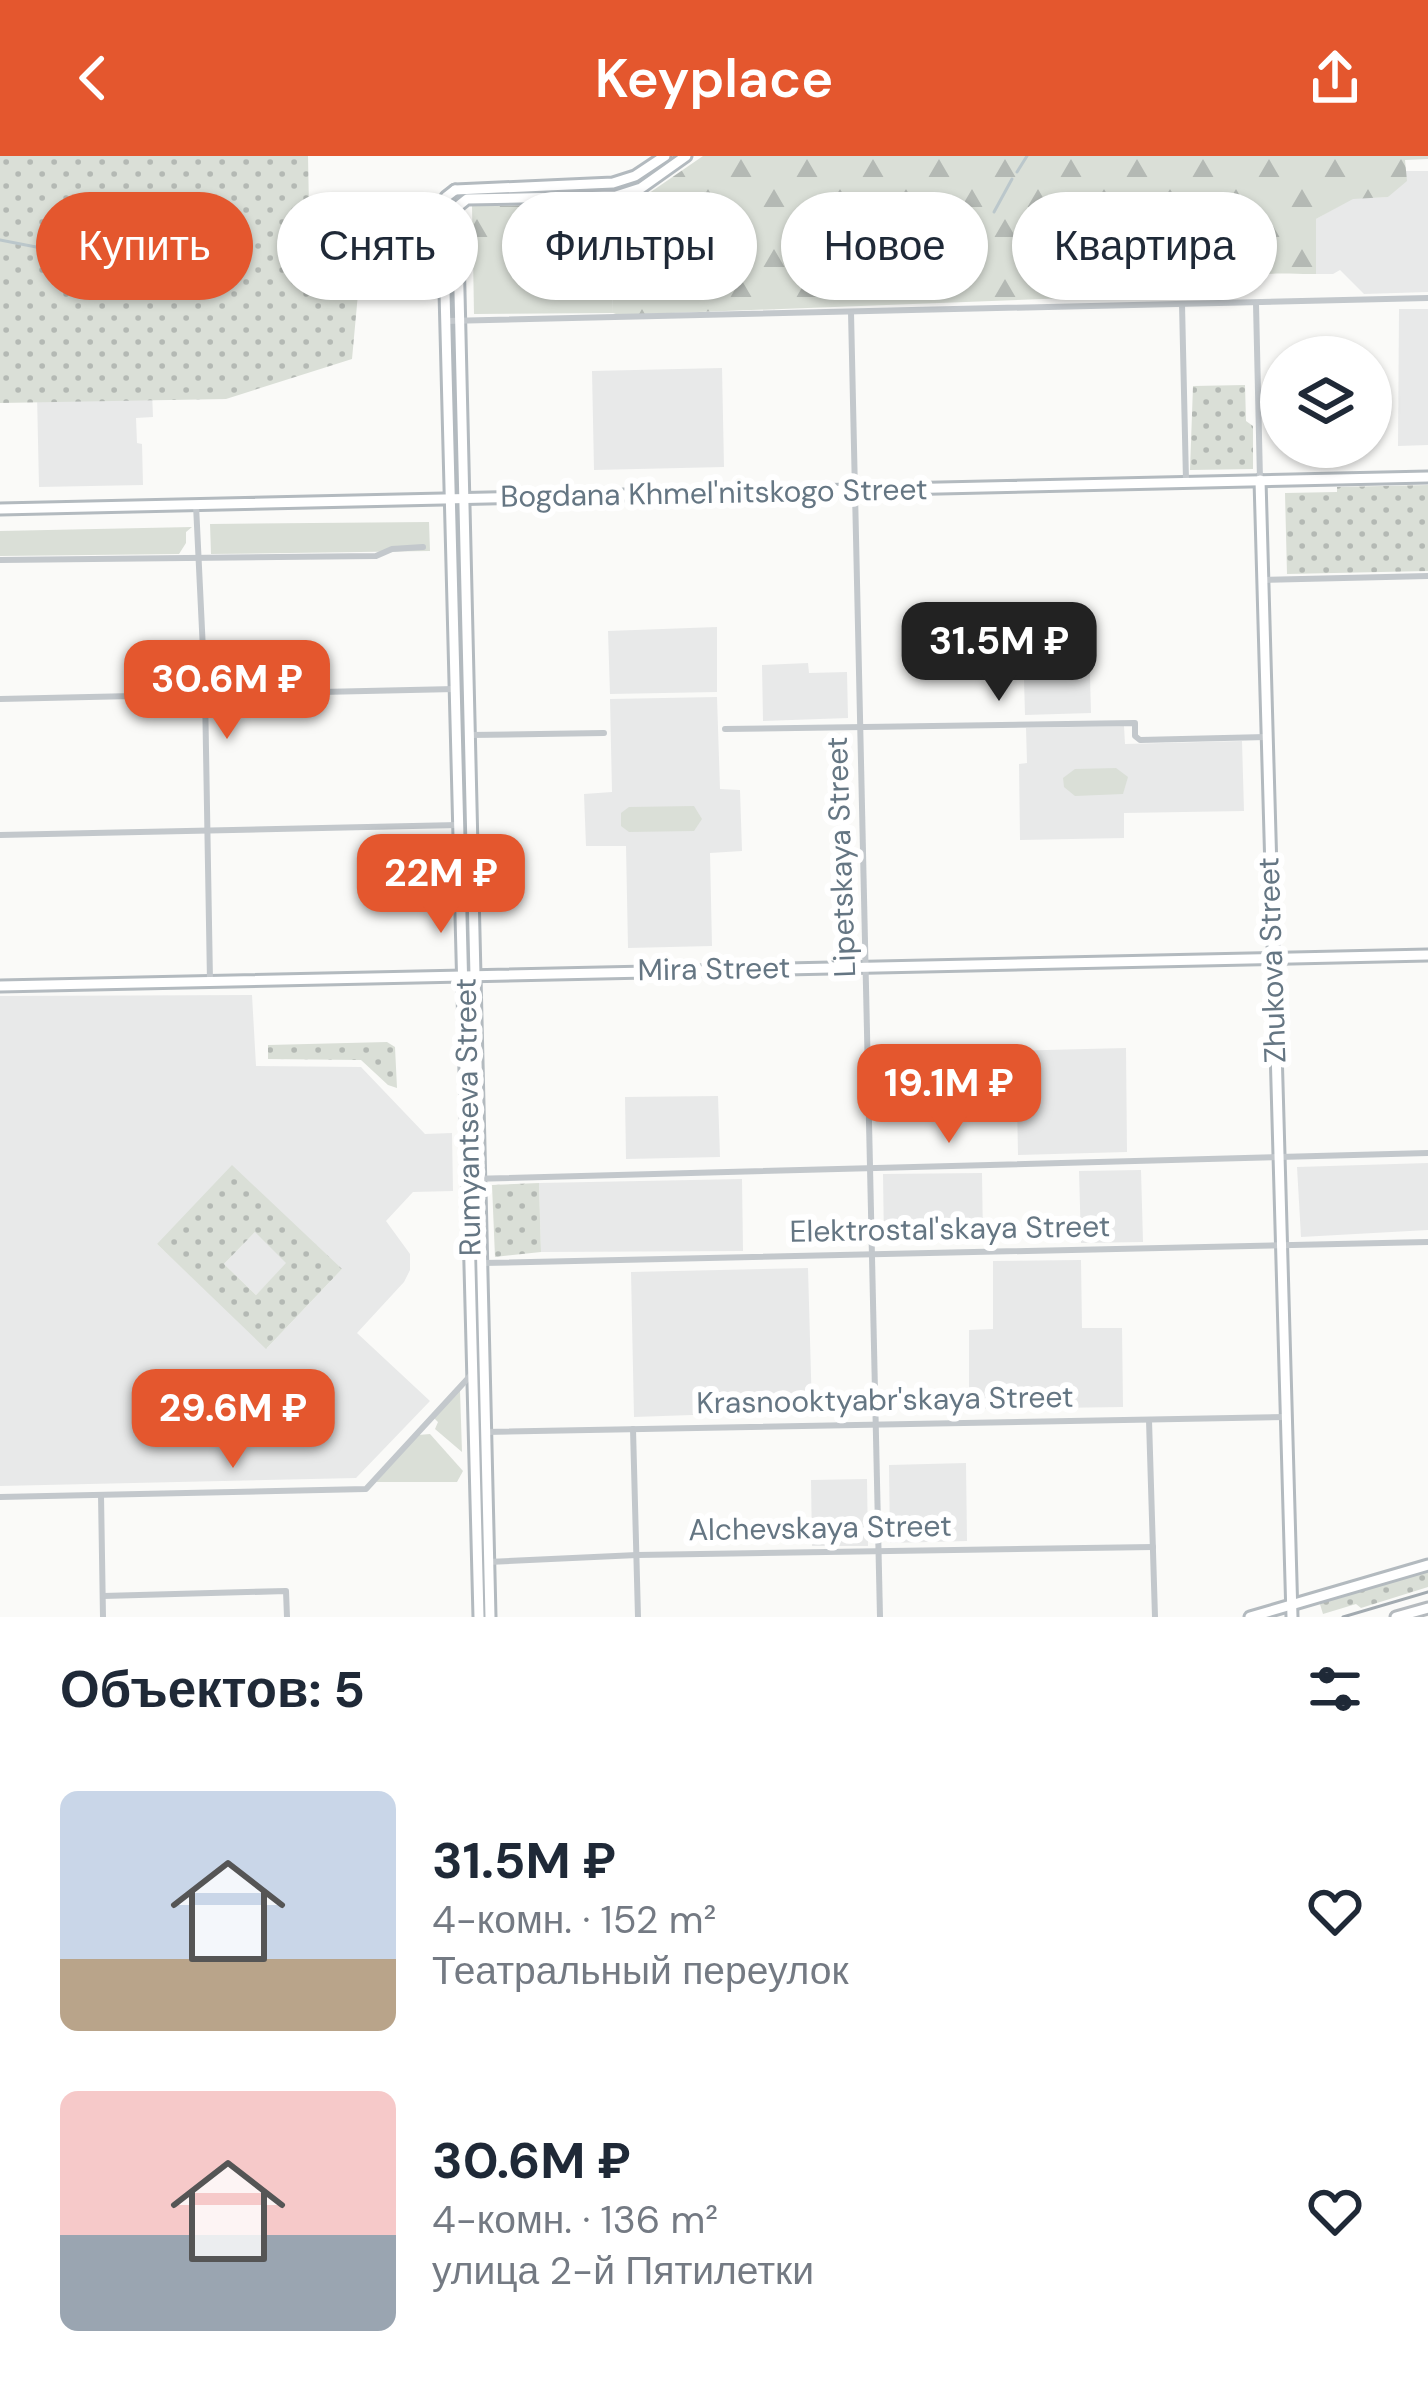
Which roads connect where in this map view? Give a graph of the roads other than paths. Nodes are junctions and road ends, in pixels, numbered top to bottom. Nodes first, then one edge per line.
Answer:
1 (665, 156) edge
2 (686, 156) edge
3 (455, 190) joint
4 (478, 204) edge
5 (1428, 298) edge
6 (459, 300) edge
7 (1256, 302) junction
8 (1182, 304) junction
9 (851, 312) junction
10 (446, 321) junction
11 (459, 321) junction
12 (1428, 477) edge
13 (1260, 480) junction
14 (1186, 482) junction
15 (855, 490) junction
16 (450, 499) junction
17 (463, 499) junction
18 (196, 504) junction
19 (0, 509) edge
20 (423, 547) dead end
21 (197, 558) junction
22 (0, 560) edge
23 (1428, 576) edge
24 (1262, 580) junction
25 (455, 689) junction
26 (206, 692) junction
27 (0, 699) edge
28 (861, 728) junction
29 (725, 729) dead end
30 (604, 733) dead end
31 (470, 735) junction
32 (1266, 737) junction
33 (459, 825) junction
34 (207, 828) junction
35 (0, 836) edge
36 (1428, 955) edge
37 (1273, 956) junction
38 (868, 965) junction
39 (471, 975) junction
40 (209, 981) junction
41 (0, 986) edge
42 (1428, 1154) edge
43 (1277, 1160) junction
44 (872, 1169) junction
45 (476, 1179) junction
46 (1428, 1242) edge
47 (1280, 1246) junction
48 (874, 1256) junction
49 (478, 1263) junction
50 (474, 1372) junction
51 (1286, 1417) junction
52 (1149, 1420) junction
53 (876, 1425) junction
54 (633, 1429) junction
55 (485, 1432) junction
56 (482, 1476) junction
57 (101, 1495) junction
58 (0, 1497) edge
59 (1153, 1547) junction
60 (879, 1551) junction
61 (637, 1555) junction
62 (488, 1562) junction
63 (1428, 1565) edge
64 (103, 1596) junction
65 (1428, 1608) edge
66 (1291, 1612) edge
67 (103, 1617) edge
68 (287, 1617) edge
69 (479, 1617) edge
70 (490, 1617) edge
71 (638, 1617) edge
72 (880, 1617) edge
73 (1155, 1617) edge
74 (1250, 1617) edge
75 (1396, 1617) edge

1 - 3 main road
2 - 4 main road
3 - 10 main road, Rumyantseva Street
5 - 7 street
6 - 11 main road, Rumyantseva Street
7 - 8 street
7 - 13 street, Zhukova Street
8 - 9 street
8 - 14 street
9 - 11 street
9 - 15 street, Lipetskaya Street
10 - 11 street
10 - 16 main road, Rumyantseva Street
11 - 17 main road, Rumyantseva Street
12 - 13 main road, Bogdana Khmel'nitskogo Street
13 - 14 main road, Bogdana Khmel'nitskogo Street
13 - 24 main road, Zhukova Street
14 - 15 main road, Bogdana Khmel'nitskogo Street
15 - 17 main road, Bogdana Khmel'nitskogo Street
15 - 28 street, Lipetskaya Street
16 - 17 main road, Bogdana Khmel'nitskogo Street
16 - 18 main road, Bogdana Khmel'nitskogo Street
16 - 25 main road, Rumyantseva Street
17 - 31 main road, Rumyantseva Street
18 - 19 main road, Bogdana Khmel'nitskogo Street
18 - 21 street
20 - 21 street
21 - 22 street
21 - 26 street
23 - 24 street
24 - 32 main road, Zhukova Street
25 - 26 street
25 - 33 main road, Rumyantseva Street
26 - 27 street
26 - 34 street
28 - 29 street
28 - 32 street
28 - 38 street, Lipetskaya Street
30 - 31 street
31 - 39 main road, Rumyantseva Street
32 - 37 main road, Zhukova Street
33 - 34 street
33 - 39 main road, Rumyantseva Street
34 - 35 street
34 - 40 street
36 - 37 main road, Mira Street
37 - 38 main road, Mira Street
37 - 43 main road, Zhukova Street
38 - 39 main road, Mira Street
38 - 44 street, Lipetskaya Street
39 - 40 main road, Mira Street
39 - 45 main road, Rumyantseva Street
40 - 41 main road, Mira Street
42 - 43 street
43 - 44 street
43 - 47 main road, Zhukova Street
44 - 45 street
44 - 48 street, Lipetskaya Street
45 - 49 main road, Rumyantseva Street
46 - 47 street, Elektrostal'skaya Street
47 - 48 street, Elektrostal'skaya Street
47 - 51 main road, Zhukova Street
48 - 49 street, Elektrostal'skaya Street
48 - 53 street, Lipetskaya Street
49 - 50 main road, Rumyantseva Street
49 - 55 main road, Rumyantseva Street
50 - 56 main road, Rumyantseva Street
50 - 57 street
51 - 52 street, Krasnooktyabr'skaya Street
51 - 66 main road, Zhukova Street
52 - 53 street, Krasnooktyabr'skaya Street
52 - 59 street
53 - 54 street, Krasnooktyabr'skaya Street
53 - 60 street, Lipetskaya Street
54 - 55 street, Krasnooktyabr'skaya Street
54 - 61 street
55 - 56 main road, Rumyantseva Street
56 - 62 main road, Rumyantseva Street
56 - 69 main road, Rumyantseva Street
57 - 58 street
57 - 64 street
59 - 60 street, Alchevskaya Street
59 - 73 street
60 - 61 street, Alchevskaya Street
60 - 72 street, Lipetskaya Street
61 - 62 street, Alchevskaya Street
61 - 71 street
62 - 70 main road, Rumyantseva Street
63 - 66 main road
64 - 67 street
64 - 68 street
65 - 75 main road
66 - 74 main road

